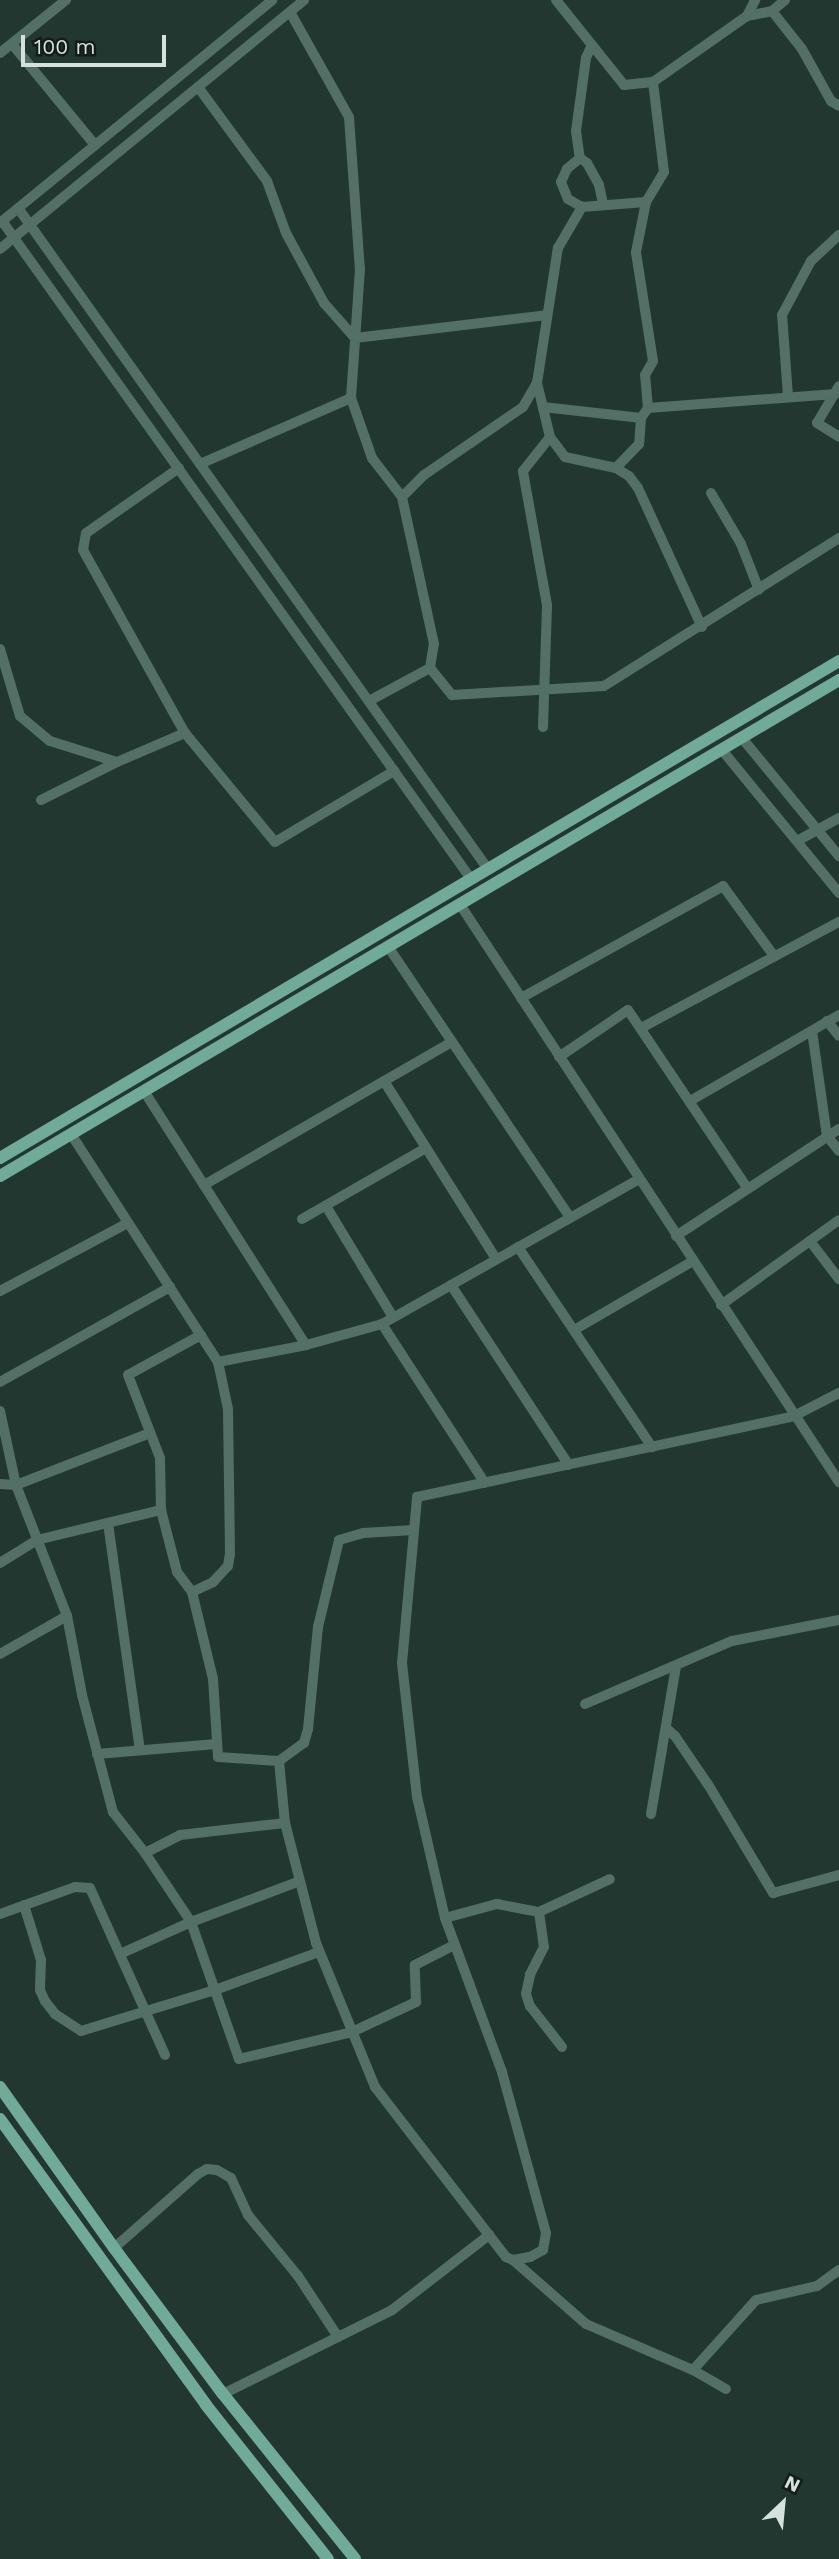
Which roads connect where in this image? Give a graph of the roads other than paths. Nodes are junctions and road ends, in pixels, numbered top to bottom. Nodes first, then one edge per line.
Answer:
1 (66, 0) edge
2 (272, 0) edge
3 (304, 0) edge
4 (556, 0) edge
5 (755, 0) edge
6 (785, 0) edge
7 (260, 4) edge
8 (772, 11) junction
9 (290, 12) junction
10 (747, 16) junction
11 (12, 44) junction
12 (592, 45) junction
13 (0, 54) edge
14 (653, 82) junction
15 (198, 87) junction
16 (839, 106) edge
17 (95, 145) junction
18 (580, 158) junction
19 (646, 202) junction
20 (603, 204) junction
21 (582, 207) junction
22 (18, 208) junction
23 (1, 222) edge
24 (30, 224) junction
25 (839, 235) edge
26 (15, 237) junction
27 (0, 249) edge
28 (547, 315) junction
29 (355, 338) junction
30 (537, 383) junction
31 (837, 390) edge
32 (788, 396) junction
33 (351, 398) junction
34 (543, 407) junction
35 (648, 408) junction
36 (641, 418) junction
37 (550, 437) junction
38 (839, 437) edge
39 (200, 464) junction
40 (179, 468) junction
41 (616, 468) junction
42 (711, 493) dead end
43 (402, 497) junction
44 (839, 538) edge
45 (759, 590) junction
46 (702, 628) junction
47 (0, 649) edge
48 (839, 661) edge
49 (430, 668) junction
50 (839, 680) edge
51 (544, 690) junction
52 (369, 701) junction
53 (543, 727) dead end
54 (185, 733) junction
55 (742, 738) junction
56 (722, 750) junction
57 (117, 762) junction
58 (394, 771) junction
59 (41, 800) dead end
60 (839, 818) edge
61 (817, 829) junction
62 (797, 841) junction
63 (839, 856) edge
64 (488, 869) junction
65 (471, 879) junction
66 (839, 893) edge
67 (461, 906) junction
68 (839, 922) edge
69 (389, 948) junction
70 (774, 956) junction
71 (521, 998) junction
72 (839, 1015) edge
73 (827, 1021) junction
74 (641, 1028) junction
75 (812, 1031) junction
76 (839, 1036) edge
77 (452, 1042) junction
78 (559, 1057) junction
79 (384, 1081) junction
80 (144, 1091) junction
81 (690, 1101) junction
82 (839, 1129) edge
83 (71, 1134) junction
84 (827, 1136) junction
85 (426, 1148) junction
86 (839, 1152) edge
87 (0, 1158) edge
88 (0, 1176) edge
89 (639, 1179) junction
90 (204, 1185) junction
91 (747, 1188) junction
92 (326, 1206) junction
93 (570, 1217) junction
94 (302, 1219) dead end
95 (839, 1220) edge
96 (128, 1223) junction
97 (676, 1236) junction
98 (810, 1241) junction
99 (518, 1247) junction
100 (496, 1259) junction
101 (693, 1261) junction
102 (839, 1279) edge
103 (451, 1284) junction
104 (170, 1287) junction
105 (0, 1291) edge
106 (721, 1305) junction
107 (393, 1317) junction
108 (382, 1324) junction
109 (574, 1330) junction
110 (201, 1335) junction
111 (306, 1345) junction
112 (218, 1362) junction
113 (0, 1382) edge
114 (839, 1393) edge
115 (0, 1411) edge
116 (794, 1416) junction
117 (150, 1433) junction
118 (652, 1447) junction
119 (569, 1465) junction
120 (839, 1482) edge
121 (485, 1483) junction
122 (0, 1484) edge
123 (16, 1485) junction
124 (161, 1510) junction
125 (108, 1523) junction
126 (414, 1530) junction
127 (37, 1540) junction
128 (0, 1563) edge
129 (192, 1592) junction
130 (67, 1616) junction
131 (839, 1620) edge
132 (0, 1654) edge
133 (676, 1666) junction
134 (585, 1704) dead end
135 (666, 1728) junction
136 (217, 1744) junction
137 (139, 1750) junction
138 (97, 1754) junction
139 (279, 1761) junction
140 (651, 1814) dead end
141 (285, 1823) junction
142 (145, 1853) junction
143 (839, 1875) edge
144 (610, 1879) dead end
145 (300, 1881) junction
146 (24, 1905) junction
147 (539, 1912) junction
148 (0, 1914) edge
149 (445, 1919) junction
150 (191, 1922) junction
151 (454, 1945) junction
152 (319, 1952) junction
153 (120, 1954) junction
154 (215, 1990) junction
155 (144, 2012) junction
156 (352, 2032) junction
157 (562, 2047) dead end
158 (165, 2055) dead end
159 (0, 2087) edge
160 (0, 2119) edge
161 (489, 2235) junction
162 (114, 2248) junction
163 (513, 2260) junction
164 (839, 2270) edge
165 (338, 2337) junction
166 (693, 2370) junction
167 (726, 2389) dead end
168 (223, 2394) junction
169 (328, 2559) edge
170 (355, 2559) edge

1 - 11 street
2 - 7 street
3 - 9 street
4 - 12 street
5 - 10 street
6 - 8 street
7 - 17 street
8 - 10 street
8 - 16 street
9 - 15 street
9 - 29 street
10 - 14 street
11 - 13 street
11 - 17 street
12 - 14 street
12 - 18 street
14 - 19 street
15 - 24 street
15 - 29 street
17 - 22 street
18 - 20 street
18 - 21 street
19 - 20 street
19 - 35 street
20 - 21 street
21 - 28 street
22 - 23 street
22 - 24 street
23 - 26 street
24 - 26 street
24 - 39 street
25 - 32 street
26 - 27 street
26 - 40 street
28 - 29 street
28 - 30 street
29 - 33 street
30 - 34 street
30 - 43 street
31 - 32 street
31 - 38 street
32 - 35 street
33 - 39 street
33 - 43 street
34 - 36 street
34 - 37 street
35 - 36 street
36 - 41 street
37 - 41 street
37 - 51 street
39 - 52 street
40 - 54 street
40 - 58 street
41 - 46 street
42 - 45 street
43 - 49 street
44 - 45 street
45 - 46 street
46 - 51 street
47 - 57 street
48 - 64 main road
49 - 51 street
49 - 52 street
50 - 55 main road
51 - 53 street
52 - 64 street
54 - 57 street
54 - 58 street
55 - 56 main road
55 - 61 street
56 - 62 street
56 - 67 main road
57 - 59 street
58 - 65 street
60 - 61 street
61 - 62 street
61 - 63 street
62 - 66 street
64 - 65 main road
65 - 87 main road
67 - 69 main road
67 - 71 street
68 - 70 street
69 - 77 street
69 - 80 main road
70 - 71 street
70 - 74 street
71 - 78 street
72 - 73 street
73 - 75 street
73 - 76 street
74 - 78 street
74 - 81 street
75 - 81 street
75 - 84 street
77 - 79 street
77 - 93 street
78 - 89 street
79 - 85 street
79 - 90 street
80 - 83 main road
80 - 90 street
81 - 91 street
82 - 84 street
83 - 88 main road
83 - 96 street
84 - 86 street
84 - 91 street
85 - 92 street
85 - 100 street
89 - 93 street
89 - 97 street
90 - 111 street
91 - 97 street
92 - 94 street
92 - 107 street
93 - 99 street
95 - 98 street
96 - 104 street
96 - 105 street
97 - 101 street
98 - 102 street
98 - 106 street
99 - 100 street
99 - 109 street
100 - 103 street
101 - 106 street
101 - 109 street
103 - 107 street
103 - 119 street
104 - 110 street
104 - 113 street
106 - 116 street
107 - 108 street
108 - 111 street
108 - 121 street
109 - 118 street
110 - 112 street
110 - 117 street
111 - 112 street
112 - 129 street
114 - 116 street
115 - 123 street
116 - 118 street
116 - 120 street
117 - 123 street
117 - 124 street
118 - 119 street
119 - 121 street
121 - 126 street
122 - 123 street
123 - 127 street
124 - 125 street
124 - 129 street
125 - 127 street
125 - 137 street
126 - 139 street
126 - 149 street
127 - 128 street
127 - 130 street
129 - 136 street
130 - 132 street
130 - 138 street
131 - 133 street
133 - 134 street
133 - 135 street
135 - 140 street
135 - 143 street
136 - 137 street
136 - 139 street
137 - 138 street
138 - 142 street
139 - 141 street
141 - 142 street
141 - 145 street
142 - 150 street
144 - 147 street
145 - 150 street
145 - 152 street
146 - 148 street
146 - 153 street
146 - 155 street
147 - 149 street
147 - 157 street
149 - 151 street
150 - 153 street
150 - 154 street
151 - 156 street
151 - 163 street
152 - 154 street
152 - 156 street
153 - 155 street
154 - 155 street
154 - 156 street
155 - 158 street
156 - 161 street
159 - 162 main road
160 - 169 main road
161 - 163 street
161 - 165 street
162 - 165 street
162 - 168 main road
163 - 166 street
164 - 166 street
165 - 168 street
166 - 167 street
168 - 170 main road

